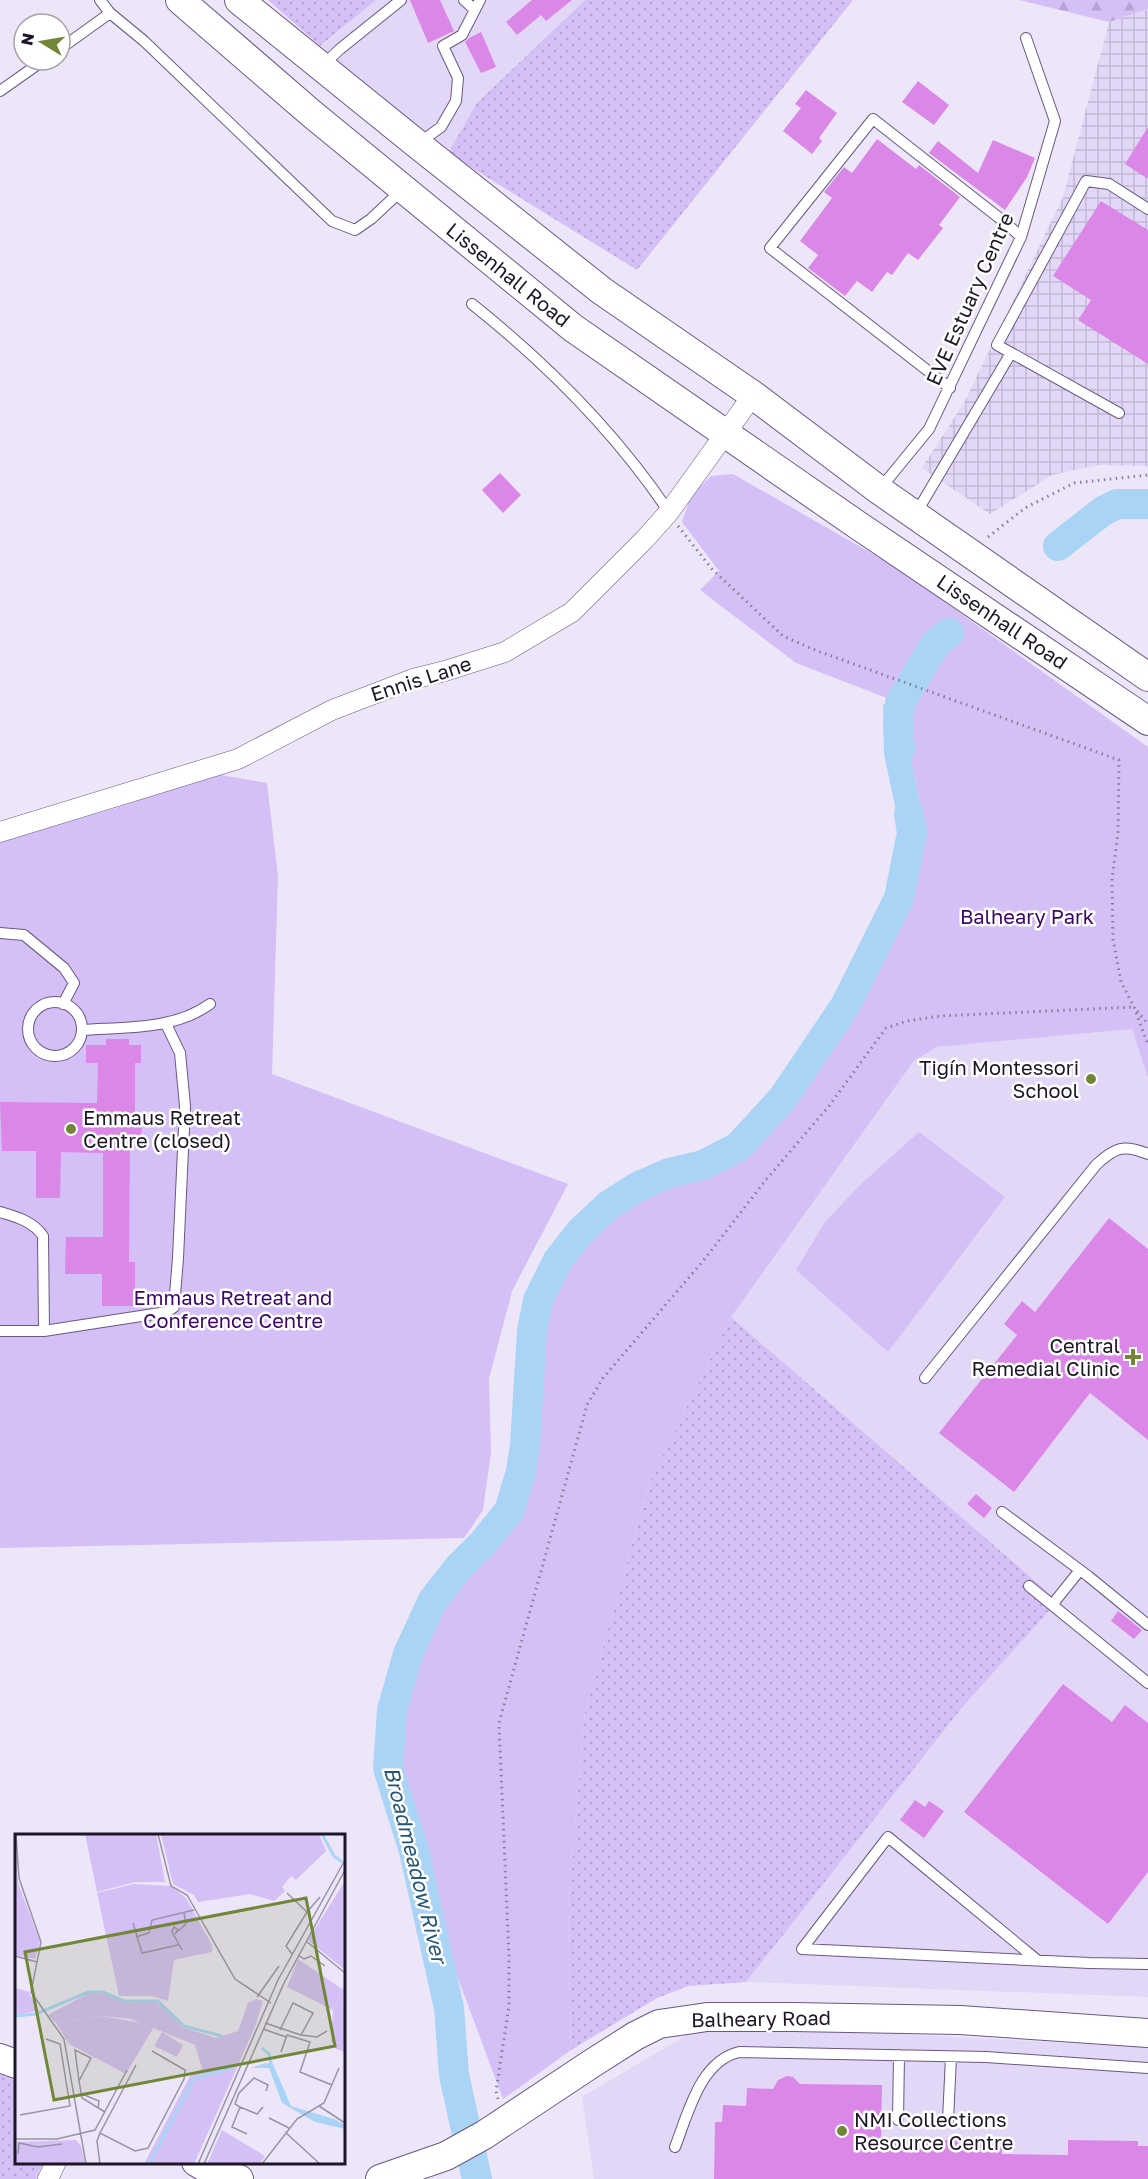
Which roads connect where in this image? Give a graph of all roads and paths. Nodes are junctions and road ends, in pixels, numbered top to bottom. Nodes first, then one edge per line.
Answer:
1 (100, 0) edge
2 (180, 0) edge
3 (239, 0) edge
4 (401, 0) edge
5 (464, 0) edge
6 (478, 5) edge
7 (110, 13) junction
8 (1026, 38) dead end
9 (72, 40) edge
10 (321, 68) junction
11 (27, 72) edge
12 (0, 91) edge
13 (417, 144) junction
14 (404, 189) junction
15 (1148, 209) edge
16 (1021, 237) junction
17 (472, 304) dead end
18 (1011, 353) junction
19 (950, 388) junction
20 (753, 395) junction
21 (1119, 413) dead end
22 (725, 432) junction
23 (1148, 475) edge
24 (879, 490) junction
25 (669, 512) junction
26 (914, 515) junction
27 (856, 524) junction
28 (988, 537) dead end
29 (1148, 677) edge
30 (1148, 721) edge
31 (0, 832) edge
32 (0, 933) edge
33 (63, 1004) junction
34 (210, 1004) dead end
35 (1134, 1007) junction
36 (166, 1024) junction
37 (1148, 1024) edge
38 (82, 1030) junction
39 (1148, 1045) edge
40 (1148, 1154) edge
41 (0, 1212) edge
42 (0, 1330) edge
43 (44, 1331) junction
44 (925, 1378) dead end
45 (1002, 1512) dead end
46 (1080, 1570) junction
47 (1029, 1586) dead end
48 (1052, 1605) junction
49 (1148, 1625) edge
50 (1148, 1683) edge
51 (1148, 1952) edge
52 (1037, 1960) junction
53 (1146, 1964) edge
54 (1148, 2033) edge
55 (899, 2055) junction
56 (951, 2057) junction
57 (0, 2058) edge
58 (15, 2064) edge
59 (1148, 2068) edge
60 (898, 2120) dead end
61 (948, 2120) dead end
62 (492, 2130) junction
63 (675, 2146) dead end
64 (56, 2164) edge
65 (198, 2164) edge
66 (48, 2179) edge
67 (239, 2179) edge
68 (380, 2179) edge

1 - 7 lane
2 - 14 main road, Lissenhall Road
3 - 10 main road, Lissenhall Road
4 - 10 lane
5 - 6 lane
6 - 13 lane
7 - 9 lane
7 - 14 lane
8 - 16 lane, EVE Estuary Centre
10 - 13 main road, Lissenhall Road
11 - 12 lane
13 - 20 main road, Lissenhall Road
14 - 22 main road, Lissenhall Road
15 - 18 lane
16 - 19 lane, EVE Estuary Centre
16 - 19 lane
17 - 25 lane
18 - 21 lane
18 - 26 lane
19 - 24 lane, EVE Estuary Centre
20 - 22 street, Ennis Lane
20 - 24 main road, Lissenhall Road
22 - 25 street, Ennis Lane
22 - 27 main road, Lissenhall Road
23 - 28 path
24 - 26 main road, Lissenhall Road
24 - 27 main road
25 - 31 street, Ennis Lane
25 - 35 path
26 - 29 main road, Lissenhall Road
27 - 30 main road, Lissenhall Road
32 - 33 lane
33 - 38 lane
33 - 38 lane
34 - 36 lane
35 - 37 path
35 - 39 path
35 - 62 path
36 - 38 lane
36 - 43 lane
40 - 44 lane
41 - 43 lane
42 - 43 lane
45 - 46 lane
46 - 48 lane
46 - 49 lane
47 - 48 lane
48 - 50 lane
51 - 53 lane
52 - 52 lane
52 - 53 lane
54 - 62 main road, Balheary Road
55 - 56 lane
55 - 60 lane
55 - 63 lane
56 - 59 lane
56 - 61 lane
57 - 58 main road
62 - 68 main road, Balheary Road
64 - 66 street
65 - 67 main road

